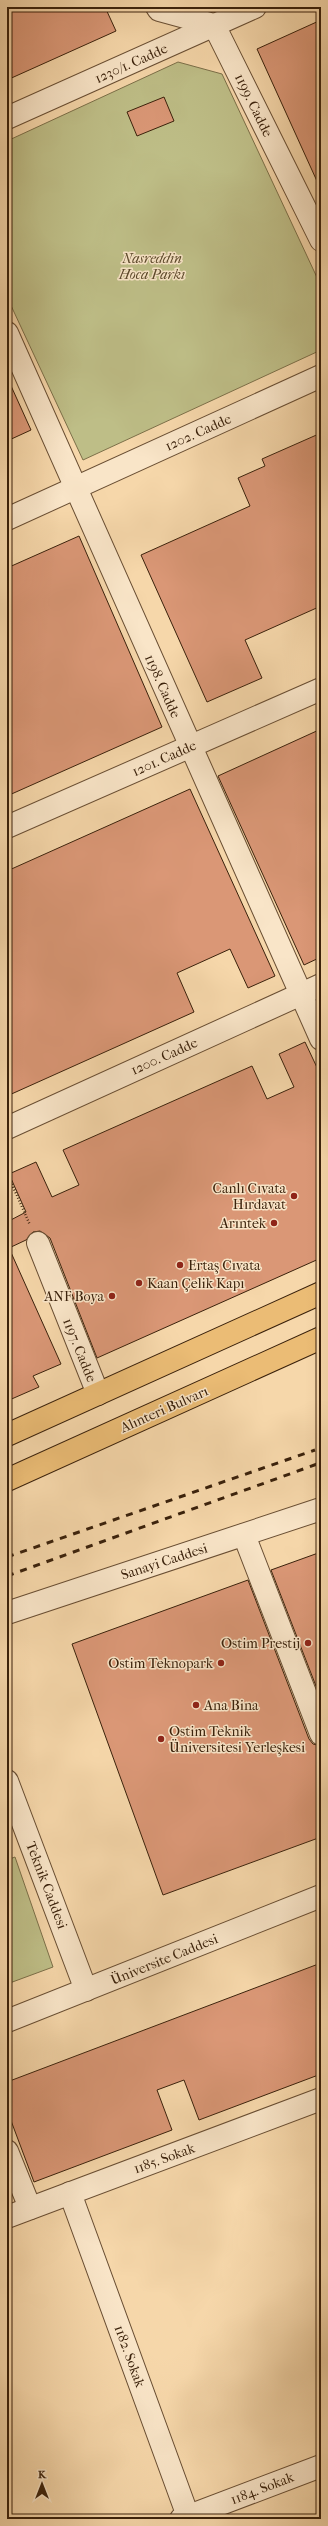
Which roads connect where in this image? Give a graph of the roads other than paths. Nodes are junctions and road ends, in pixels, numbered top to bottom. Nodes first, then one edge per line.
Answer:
1 (157, 7) edge
2 (255, 7) edge
3 (214, 25) junction
4 (7, 118) edge
5 (321, 240) edge
6 (7, 333) edge
7 (321, 376) edge
8 (74, 488) junction
9 (7, 519) edge
10 (321, 689) edge
11 (190, 746) junction
12 (7, 827) edge
13 (321, 985) edge
14 (301, 994) junction
15 (321, 1039) edge
16 (7, 1128) edge
17 (38, 1243) road end
18 (321, 1294) edge
19 (321, 1338) edge
20 (98, 1394) junction
21 (7, 1435) edge
22 (7, 1480) edge
23 (321, 1509) edge
24 (244, 1535) junction
25 (7, 1613) edge
26 (321, 1734) edge
27 (7, 1781) edge
28 (321, 1896) edge
29 (86, 1990) junction
30 (7, 2021) edge
31 (321, 2099) edge
32 (7, 2151) edge
33 (70, 2193) junction
34 (30, 2208) junction
35 (7, 2217) edge
36 (321, 2466) edge
37 (186, 2518) edge

1 - 3 street
2 - 3 street, 1230/1. Cadde
3 - 4 street, 1230/1. Cadde
3 - 5 street, 1199. Cadde
6 - 8 street, 1198. Cadde
7 - 8 street, 1202. Cadde
8 - 9 street, 1202. Cadde
8 - 11 street, 1198. Cadde
10 - 11 street, 1201. Cadde
11 - 12 street, 1201. Cadde
11 - 14 street, 1198. Cadde
13 - 14 street, 1200. Cadde
14 - 15 street, 1198. Cadde
14 - 16 street, 1200. Cadde
17 - 20 street, 1197. Cadde
18 - 20 main road
19 - 22 main road, Alınteri Bulvarı
20 - 21 main road
23 - 24 street, Sanayi Caddesi
24 - 25 street, Sanayi Caddesi
24 - 26 street
27 - 29 street, Teknik Caddesi
28 - 29 street, Üniversite Caddesi
29 - 30 street, Üniversite Caddesi
31 - 33 street, 1185. Sokak
32 - 34 street
33 - 34 street, 1185. Sokak
33 - 37 street, 1182. Sokak
34 - 35 street, 1185. Sokak
36 - 37 street, 1184. Sokak

